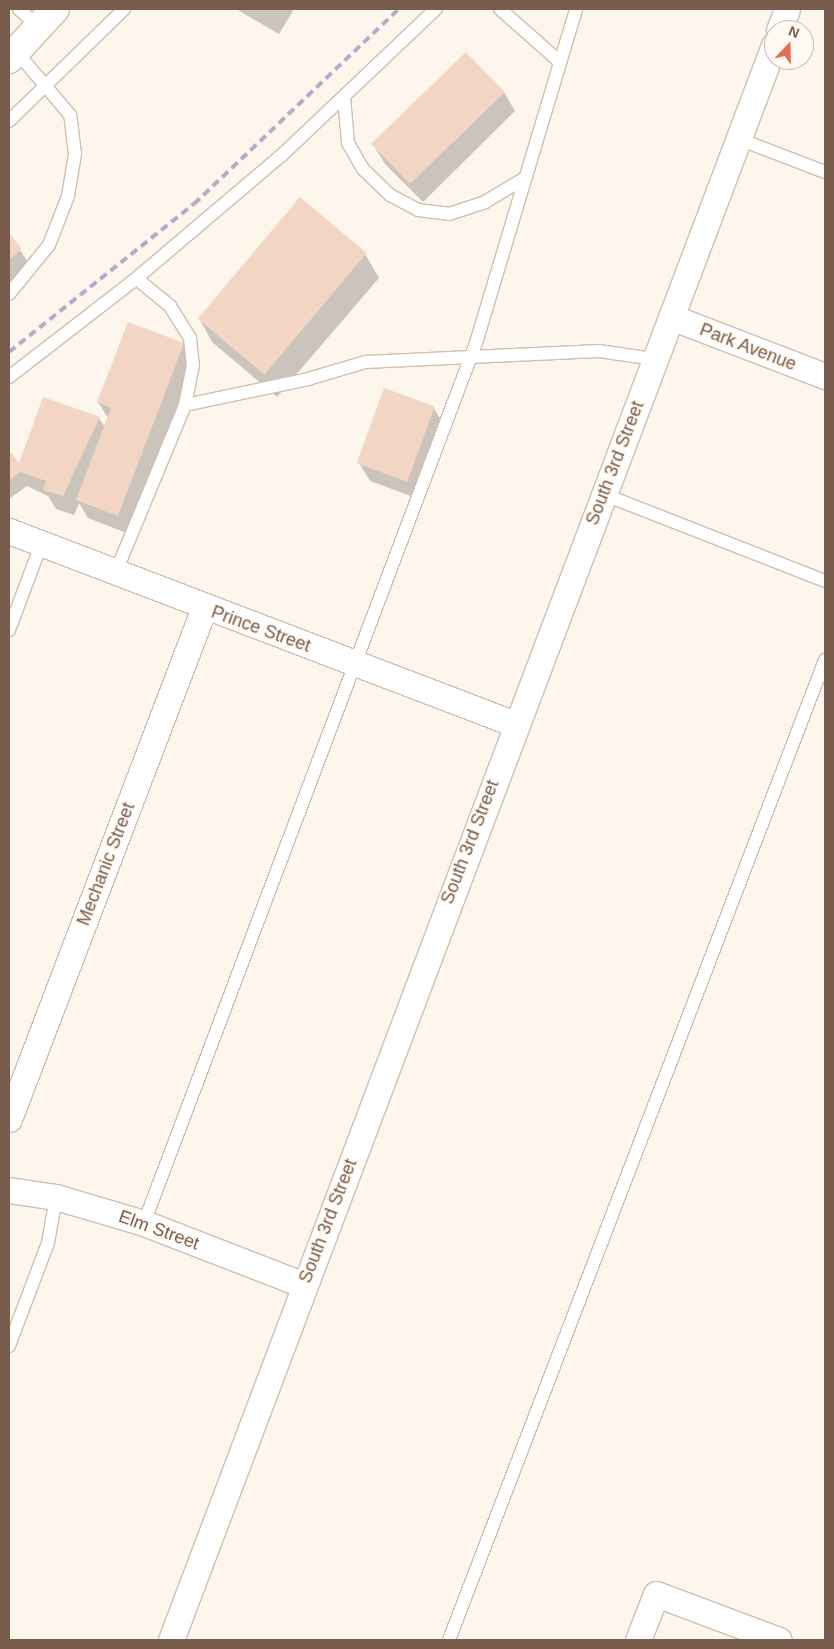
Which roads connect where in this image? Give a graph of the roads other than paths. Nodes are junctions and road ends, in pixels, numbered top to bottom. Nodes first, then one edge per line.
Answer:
1 (124, 9) edge
2 (436, 9) edge
3 (500, 9) edge
4 (576, 9) edge
5 (37, 15) edge
6 (12, 55) edge
7 (560, 62) junction
8 (765, 70) edge
9 (48, 87) junction
10 (344, 97) junction
11 (9, 121) edge
12 (739, 140) junction
13 (825, 172) edge
14 (525, 178) junction
15 (137, 279) junction
16 (9, 294) edge
17 (671, 317) junction
18 (470, 358) junction
19 (654, 359) junction
20 (825, 376) edge
21 (9, 377) edge
22 (185, 405) junction
23 (604, 494) junction
24 (9, 531) edge
25 (41, 544) junction
26 (115, 574) junction
27 (825, 580) edge
28 (204, 608) junction
29 (9, 630) edge
30 (825, 660) edge
31 (353, 664) junction
32 (515, 724) junction
33 (9, 1119) edge
34 (9, 1190) edge
35 (56, 1197) junction
36 (144, 1223) junction
37 (304, 1285) junction
38 (9, 1346) edge
39 (171, 1640) edge
40 (449, 1640) edge
41 (638, 1640) edge
42 (779, 1640) edge

1 - 9 lane
2 - 10 lane
3 - 7 lane
4 - 7 lane
5 - 6 main road
6 - 9 lane
7 - 14 lane
8 - 12 street, South 3rd Street
9 - 11 lane
9 - 16 lane
10 - 14 lane
10 - 15 lane
12 - 13 lane
12 - 17 street, South 3rd Street
14 - 18 lane
15 - 21 lane
15 - 22 lane
17 - 19 street, South 3rd Street
17 - 20 street, Park Avenue
18 - 19 lane
18 - 22 lane
18 - 31 lane
19 - 23 street, South 3rd Street
22 - 26 lane
23 - 27 lane
23 - 32 street, South 3rd Street
24 - 25 street, Prince Street
25 - 26 street, Prince Street
25 - 29 lane
26 - 28 street, Prince Street
28 - 31 street, Prince Street
28 - 33 street, Mechanic Street
30 - 40 lane
31 - 32 street, Prince Street
31 - 36 lane
32 - 37 street, South 3rd Street
34 - 35 street, Elm Street
35 - 36 street, Elm Street
35 - 38 lane
36 - 37 street, Elm Street
37 - 39 street, South 3rd Street
41 - 42 street

